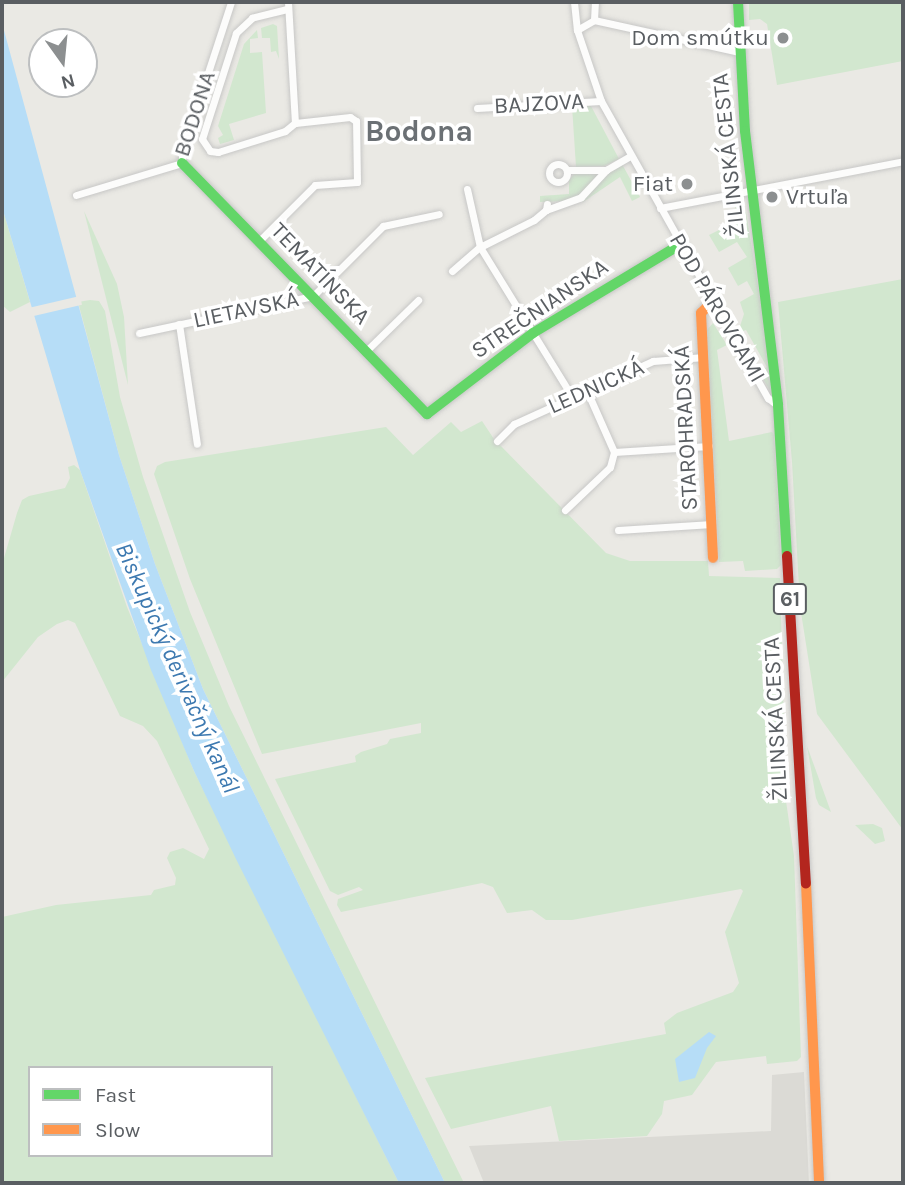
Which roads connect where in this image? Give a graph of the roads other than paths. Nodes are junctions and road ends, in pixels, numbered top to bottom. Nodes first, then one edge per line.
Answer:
1 (231, 2) edge
2 (574, 2) edge
3 (595, 2) edge
4 (737, 2) edge
5 (288, 6) edge
6 (594, 20) junction
7 (577, 30) junction
8 (740, 52) junction
9 (204, 88) junction
10 (216, 92) junction
11 (601, 101) junction
12 (477, 108) dead end
13 (295, 123) junction
14 (630, 156) junction
15 (903, 161) edge
16 (182, 163) junction
17 (567, 170) dead end
18 (606, 170) junction
19 (467, 189) dead end
20 (752, 191) junction
21 (76, 195) dead end
22 (660, 208) junction
23 (439, 214) dead end
24 (259, 241) junction
25 (681, 244) junction
26 (480, 247) junction
27 (452, 271) dead end
28 (313, 296) junction
29 (418, 300) dead end
30 (713, 301) junction
31 (179, 324) junction
32 (139, 333) dead end
33 (533, 333) junction
34 (366, 351) junction
35 (704, 357) junction
36 (587, 391) junction
37 (573, 398) junction
38 (778, 405) junction
39 (427, 414) joint
40 (497, 441) dead end
41 (197, 444) dead end
42 (709, 446) junction
43 (614, 452) junction
44 (565, 510) dead end
45 (712, 524) junction
46 (618, 530) dead end
47 (713, 558) dead end
48 (819, 1183) edge

1 - 9 street, BODONA
2 - 7 street, POD PÁROVCAMI
3 - 6 street
4 - 8 main road, ŽILINSKÁ CESTA / 61
5 - 10 street
5 - 13 street
6 - 7 street
6 - 8 street
7 - 11 street, POD PÁROVCAMI
8 - 20 main road, ŽILINSKÁ CESTA / 61
9 - 10 street
9 - 16 street, BODONA
10 - 13 street
11 - 12 street, BAJZOVA
11 - 14 street, POD PÁROVCAMI
13 - 24 street
14 - 18 street
14 - 22 street, POD PÁROVCAMI
15 - 20 street, POD PÁROVCAMI
16 - 21 street, BODONA
16 - 24 main road, TEMATÍNSKA
17 - 18 street
18 - 26 street
19 - 26 street
20 - 22 street, POD PÁROVCAMI
20 - 38 main road, ŽILINSKÁ CESTA / 61
22 - 25 street, POD PÁROVCAMI
23 - 28 street
24 - 28 main road, TEMATÍNSKA
25 - 30 street, POD PÁROVCAMI
25 - 33 main road, STREČNIANSKA
26 - 27 street
26 - 33 street
28 - 31 street, LIETAVSKÁ
28 - 34 main road, TEMATÍNSKA
29 - 34 street
30 - 35 main road, STAROHRADSKÁ
30 - 38 street, POD PÁROVCAMI
31 - 32 street, LIETAVSKÁ
31 - 41 street, LIETAVSKÁ
33 - 37 street
33 - 39 main road, STREČNIANSKA
34 - 39 main road, TEMATÍNSKA
35 - 36 street, LEDNICKÁ
35 - 42 main road, STAROHRADSKÁ
36 - 37 street, LEDNICKÁ
36 - 43 street
37 - 40 street, LEDNICKÁ
38 - 48 main road, ŽILINSKÁ CESTA / 61
42 - 43 street
42 - 45 main road, STAROHRADSKÁ
43 - 44 street
45 - 46 street
45 - 47 main road, STAROHRADSKÁ

